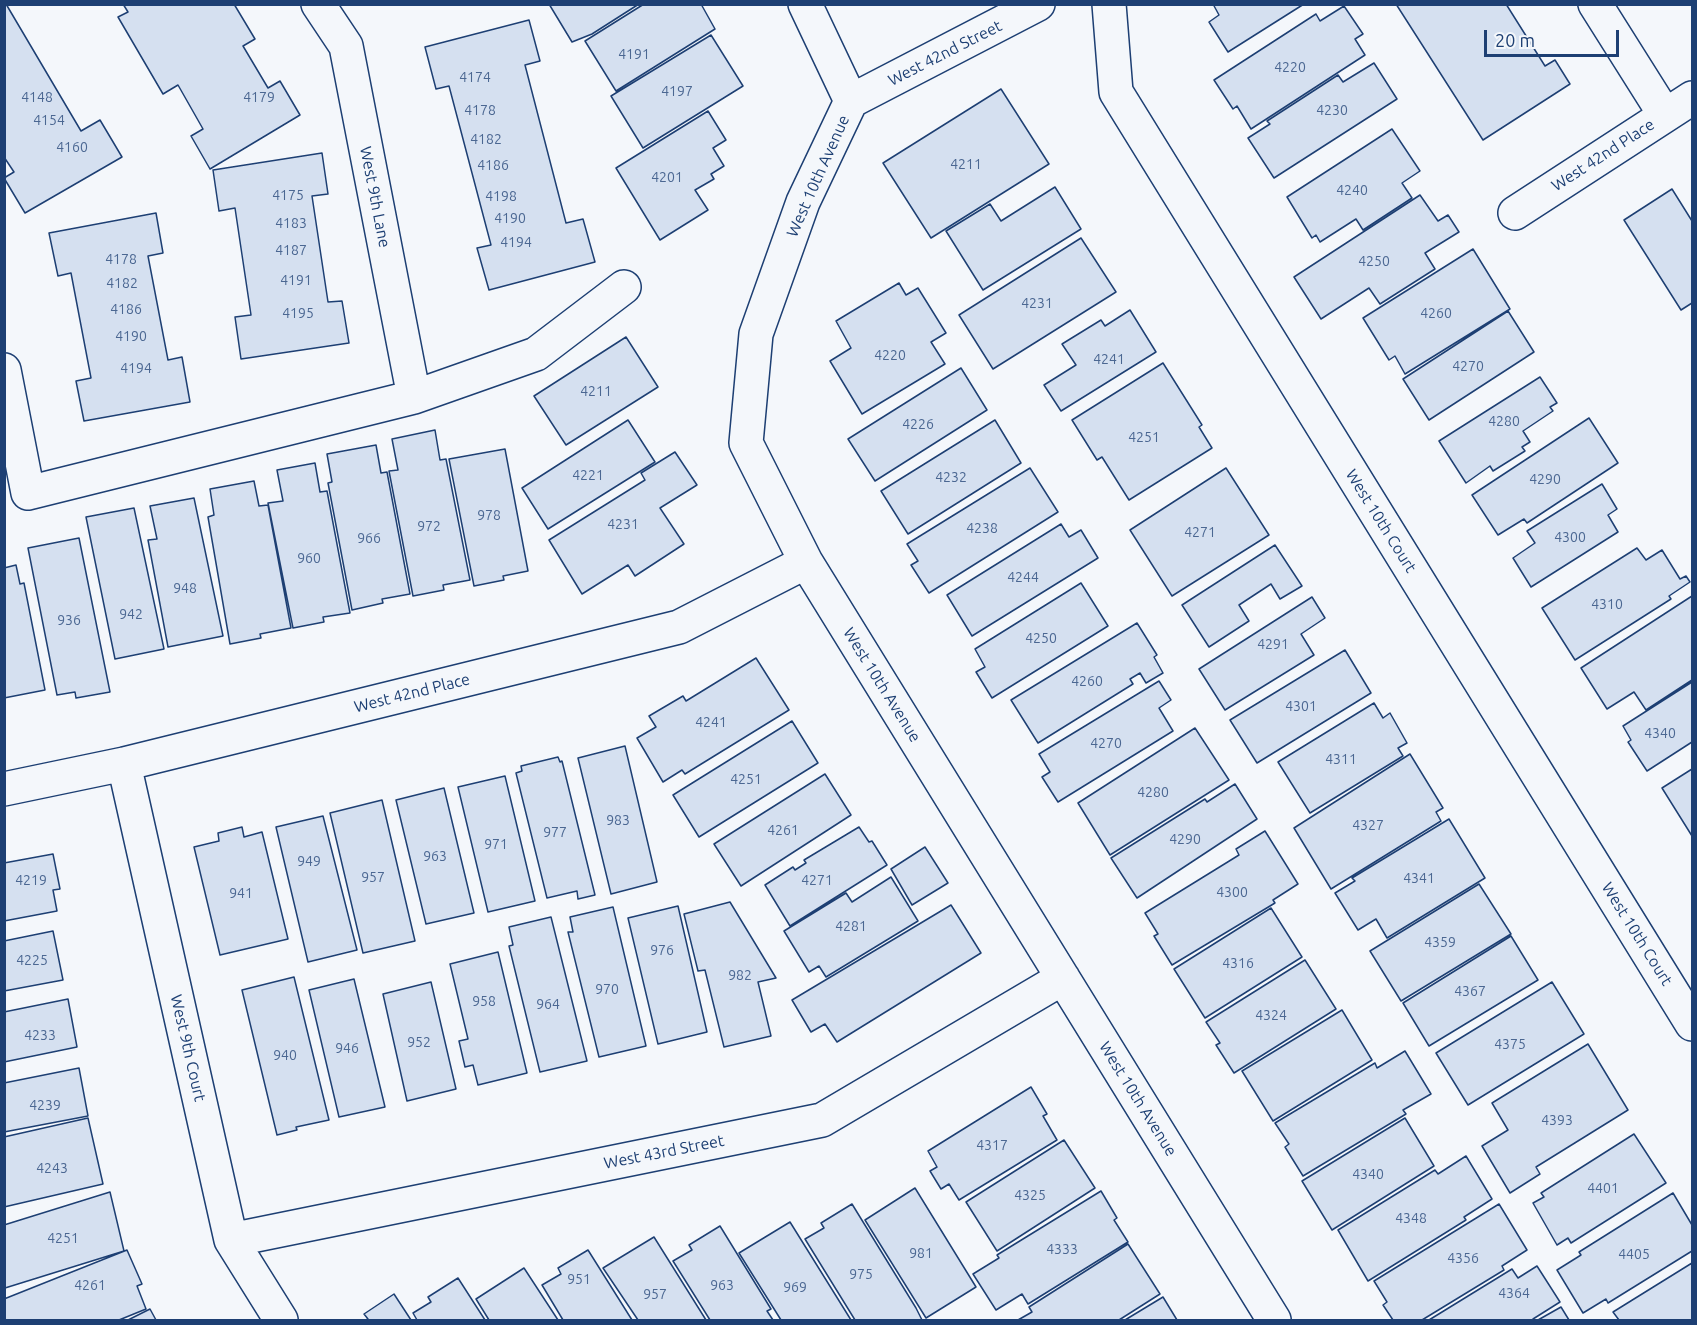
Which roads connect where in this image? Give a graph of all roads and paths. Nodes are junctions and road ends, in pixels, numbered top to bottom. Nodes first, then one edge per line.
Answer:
1 (318, 4) edge
2 (806, 4) edge
3 (1038, 4) edge
4 (1109, 4) edge
5 (1595, 4) edge
6 (1692, 98) edge
7 (851, 101) junction
8 (1665, 115) junction
9 (1515, 213) dead end
10 (624, 287) dead end
11 (4, 370) edge
12 (414, 398) junction
13 (806, 562) junction
14 (123, 764) junction
15 (4, 789) edge
16 (1064, 978) junction
17 (1692, 1024) edge
18 (231, 1240) junction
19 (281, 1320) edge
20 (1275, 1320) edge

1 - 12 street, West 9th Lane
2 - 7 street, West 10th Avenue
3 - 7 street, West 42nd Street
4 - 17 street, West 10th Court
5 - 8 street
6 - 8 street, West 42nd Place
7 - 13 street, West 10th Avenue
8 - 9 street, West 42nd Place
10 - 12 street
11 - 12 street
13 - 14 street, West 42nd Place
13 - 16 street, West 10th Avenue
14 - 15 street, West 42nd Place
14 - 18 street, West 9th Court
16 - 18 street, West 43rd Street
16 - 20 street, West 10th Avenue
18 - 19 street, West 9th Court

